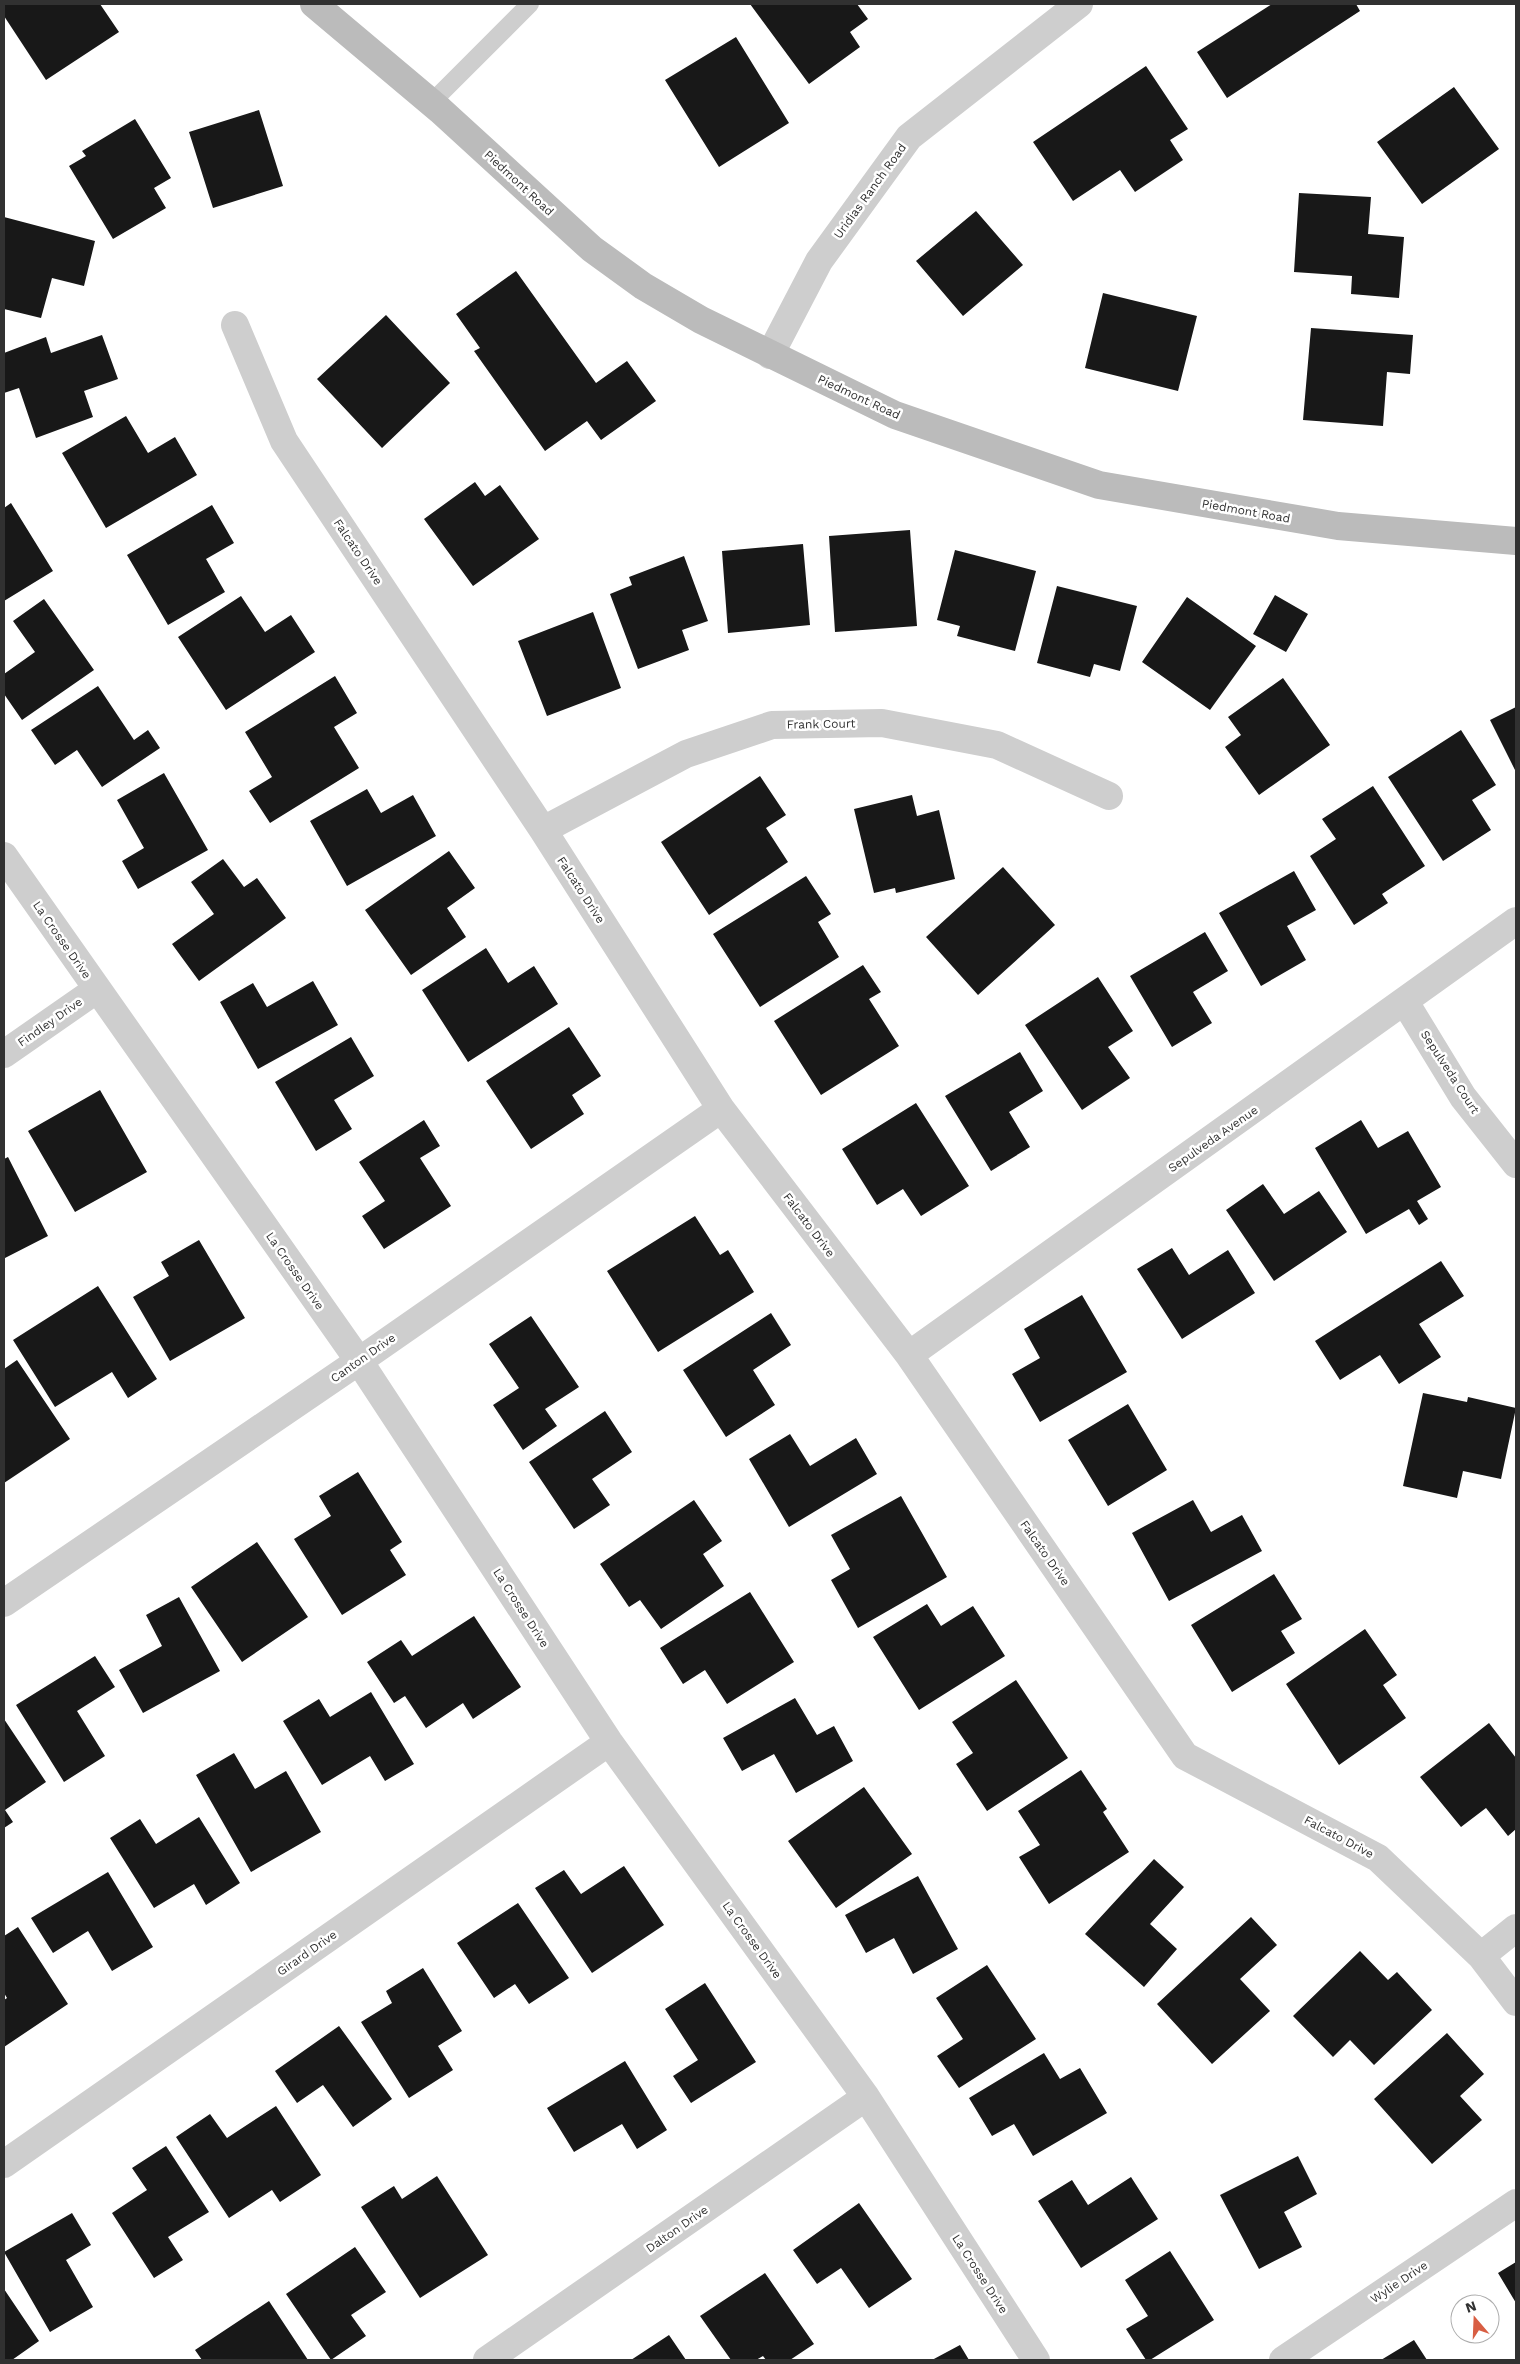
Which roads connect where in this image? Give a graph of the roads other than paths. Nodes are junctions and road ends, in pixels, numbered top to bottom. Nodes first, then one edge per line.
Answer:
1 (314, 4) edge
2 (530, 4) edge
3 (1079, 4) edge
4 (432, 102) junction
5 (235, 325) dead end
6 (770, 355) junction
7 (1516, 541) edge
8 (1109, 796) dead end
9 (542, 830) junction
10 (4, 856) edge
11 (1516, 921) edge
12 (96, 990) junction
13 (1405, 1002) junction
14 (4, 1054) edge
15 (721, 1109) junction
16 (1516, 1164) edge
17 (909, 1355) junction
18 (358, 1361) junction
19 (4, 1604) edge
20 (609, 1742) junction
21 (1516, 1928) edge
22 (1481, 1956) junction
23 (1516, 2002) edge
24 (866, 2097) junction
25 (4, 2164) edge
26 (1516, 2203) edge
27 (487, 2360) edge
28 (1036, 2360) edge
29 (1283, 2360) edge

1 - 4 main road, Piedmont Road
2 - 4 lane
3 - 6 street, Uridias Ranch Road
4 - 6 main road, Piedmont Road
5 - 9 street, Falcato Drive
6 - 7 main road, Piedmont Road
8 - 9 street, Frank Court
9 - 15 street, Falcato Drive
10 - 12 street, La Crosse Drive
11 - 13 street, Sepulveda Avenue
12 - 14 street, Findley Drive
12 - 18 street, La Crosse Drive
13 - 16 street, Sepulveda Court
13 - 17 street, Sepulveda Avenue
15 - 17 street, Falcato Drive
15 - 18 street, Canton Drive
17 - 22 street, Falcato Drive
18 - 19 street, Canton Drive
18 - 20 street, La Crosse Drive
20 - 24 street, La Crosse Drive
20 - 25 street, Girard Drive
21 - 22 street
22 - 23 street, Falcato Drive
24 - 27 street, Dalton Drive
24 - 28 street, La Crosse Drive
26 - 29 street, Wylie Drive

